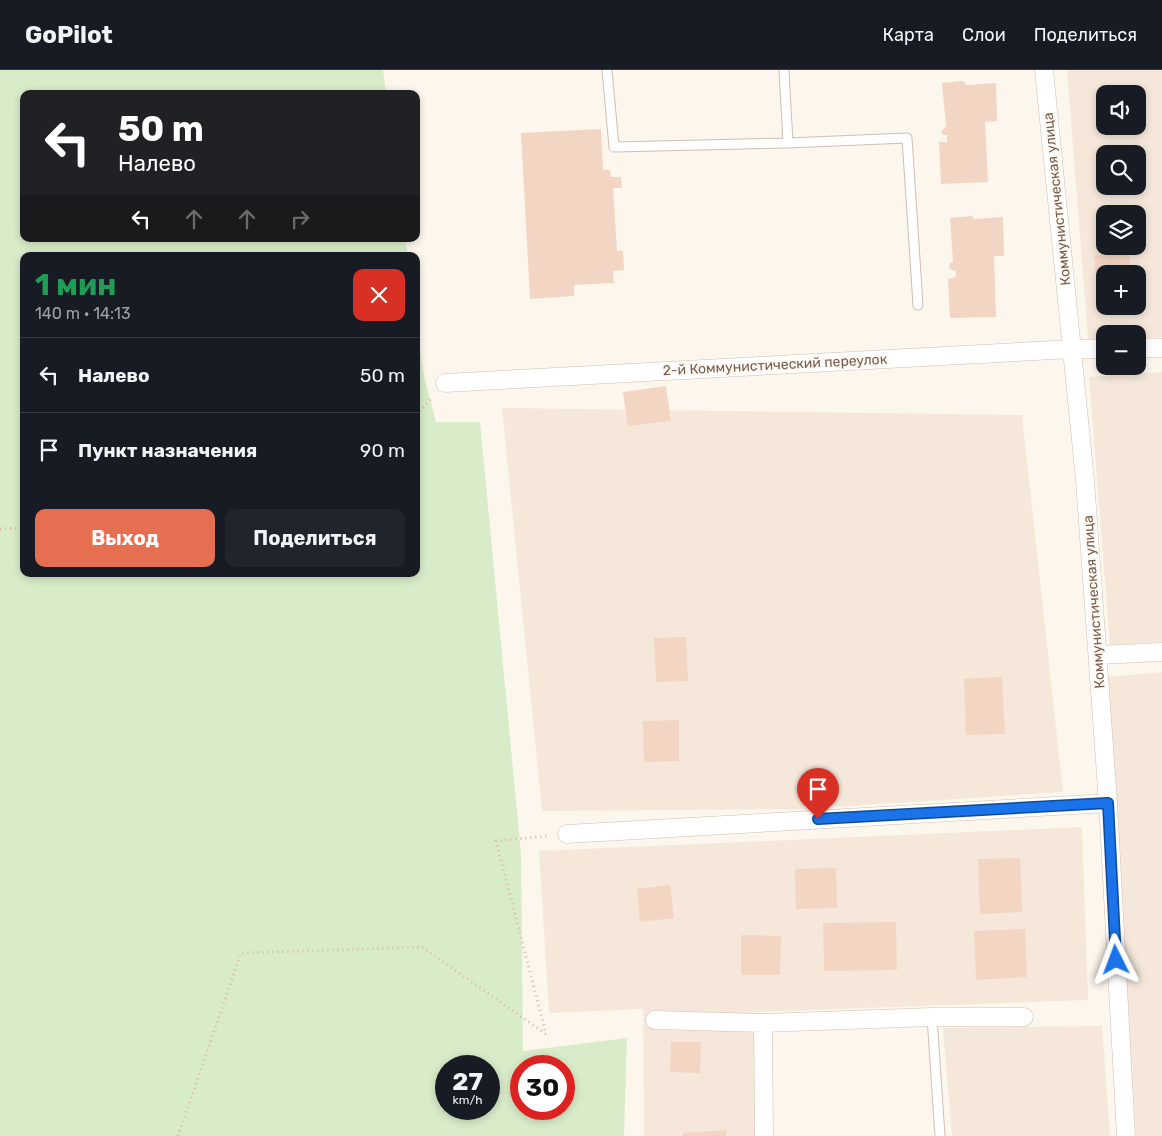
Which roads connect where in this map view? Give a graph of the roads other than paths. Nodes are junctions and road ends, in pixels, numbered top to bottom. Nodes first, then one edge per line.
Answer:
1 (607, 70) edge
2 (784, 70) edge
3 (1044, 70) edge
4 (788, 143) junction
5 (918, 305) dead end
6 (1146, 348) edge
7 (1162, 348) edge
8 (1072, 349) junction
9 (1096, 349) edge
10 (445, 384) road end
11 (1162, 652) edge
12 (1098, 655) junction
13 (1108, 803) junction
14 (567, 834) road end
15 (932, 1017) junction
16 (1024, 1018) dead end
17 (655, 1020) dead end
18 (763, 1023) junction
19 (764, 1136) edge
20 (940, 1136) edge
21 (1126, 1136) edge

1 - 4 lane
2 - 4 lane
3 - 8 street, Коммунистическая улица
4 - 5 lane
6 - 7 street
8 - 9 street, 2-й Коммунистический переулок
8 - 10 street, 2-й Коммунистический переулок
8 - 12 street, Коммунистическая улица
11 - 12 street
12 - 13 street, Коммунистическая улица
13 - 14 street
13 - 21 street, Коммунистическая улица
15 - 16 street
15 - 18 street
15 - 20 lane
17 - 18 street
18 - 19 street

